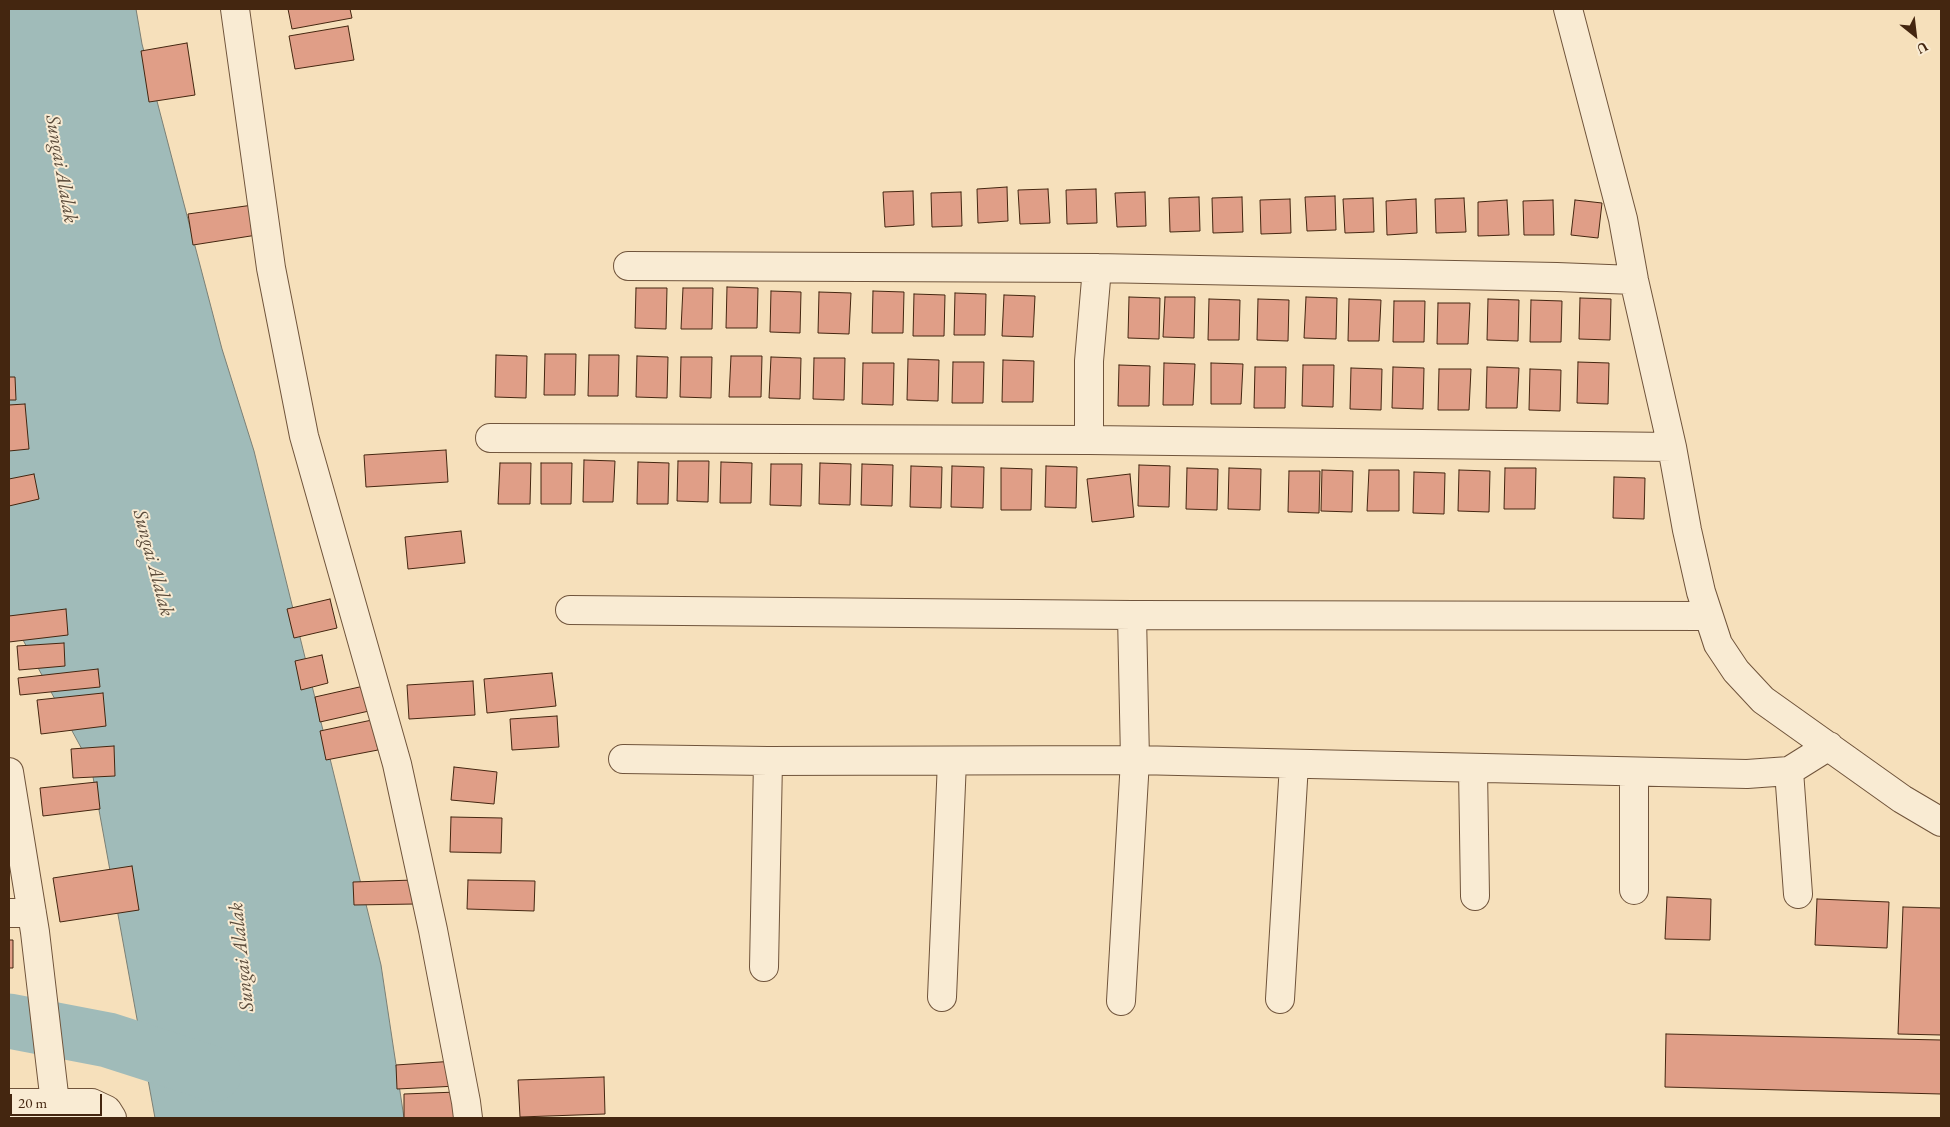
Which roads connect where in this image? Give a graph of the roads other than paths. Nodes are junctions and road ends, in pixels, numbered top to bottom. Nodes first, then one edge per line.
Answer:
1 (235, 9) edge
2 (1568, 9) edge
3 (628, 266) dead end
4 (1097, 268) junction
5 (1634, 280) junction
6 (490, 438) dead end
7 (1089, 440) junction
8 (1672, 447) junction
9 (570, 610) dead end
10 (1132, 615) junction
11 (1708, 616) junction
12 (1828, 746) junction
13 (623, 759) dead end
14 (1135, 760) junction
15 (768, 761) junction
16 (952, 761) junction
17 (1294, 764) junction
18 (1473, 769) junction
19 (1789, 771) junction
20 (9, 772) edge
21 (1634, 772) junction
22 (1941, 822) edge
23 (1634, 890) dead end
24 (1798, 894) dead end
25 (1475, 896) dead end
26 (26, 919) edge
27 (764, 967) dead end
28 (942, 997) dead end
29 (1280, 999) dead end
30 (1121, 1001) dead end
31 (55, 1093) junction
32 (9, 1103) edge
33 (112, 1118) edge
34 (468, 1118) edge

1 - 34 street
2 - 5 street
3 - 4 street
4 - 5 street
4 - 7 street
5 - 8 street
6 - 7 street
7 - 8 street
8 - 11 street
9 - 10 street
10 - 11 street
10 - 14 street
11 - 12 street
12 - 19 street
12 - 22 street
13 - 15 street
14 - 16 street
14 - 17 street
14 - 30 street
15 - 16 street
15 - 27 street
16 - 28 street
17 - 18 street
17 - 29 street
18 - 21 street
18 - 25 street
19 - 21 street
19 - 24 street
20 - 26 street
21 - 23 street
26 - 31 street
31 - 32 street
31 - 33 street

